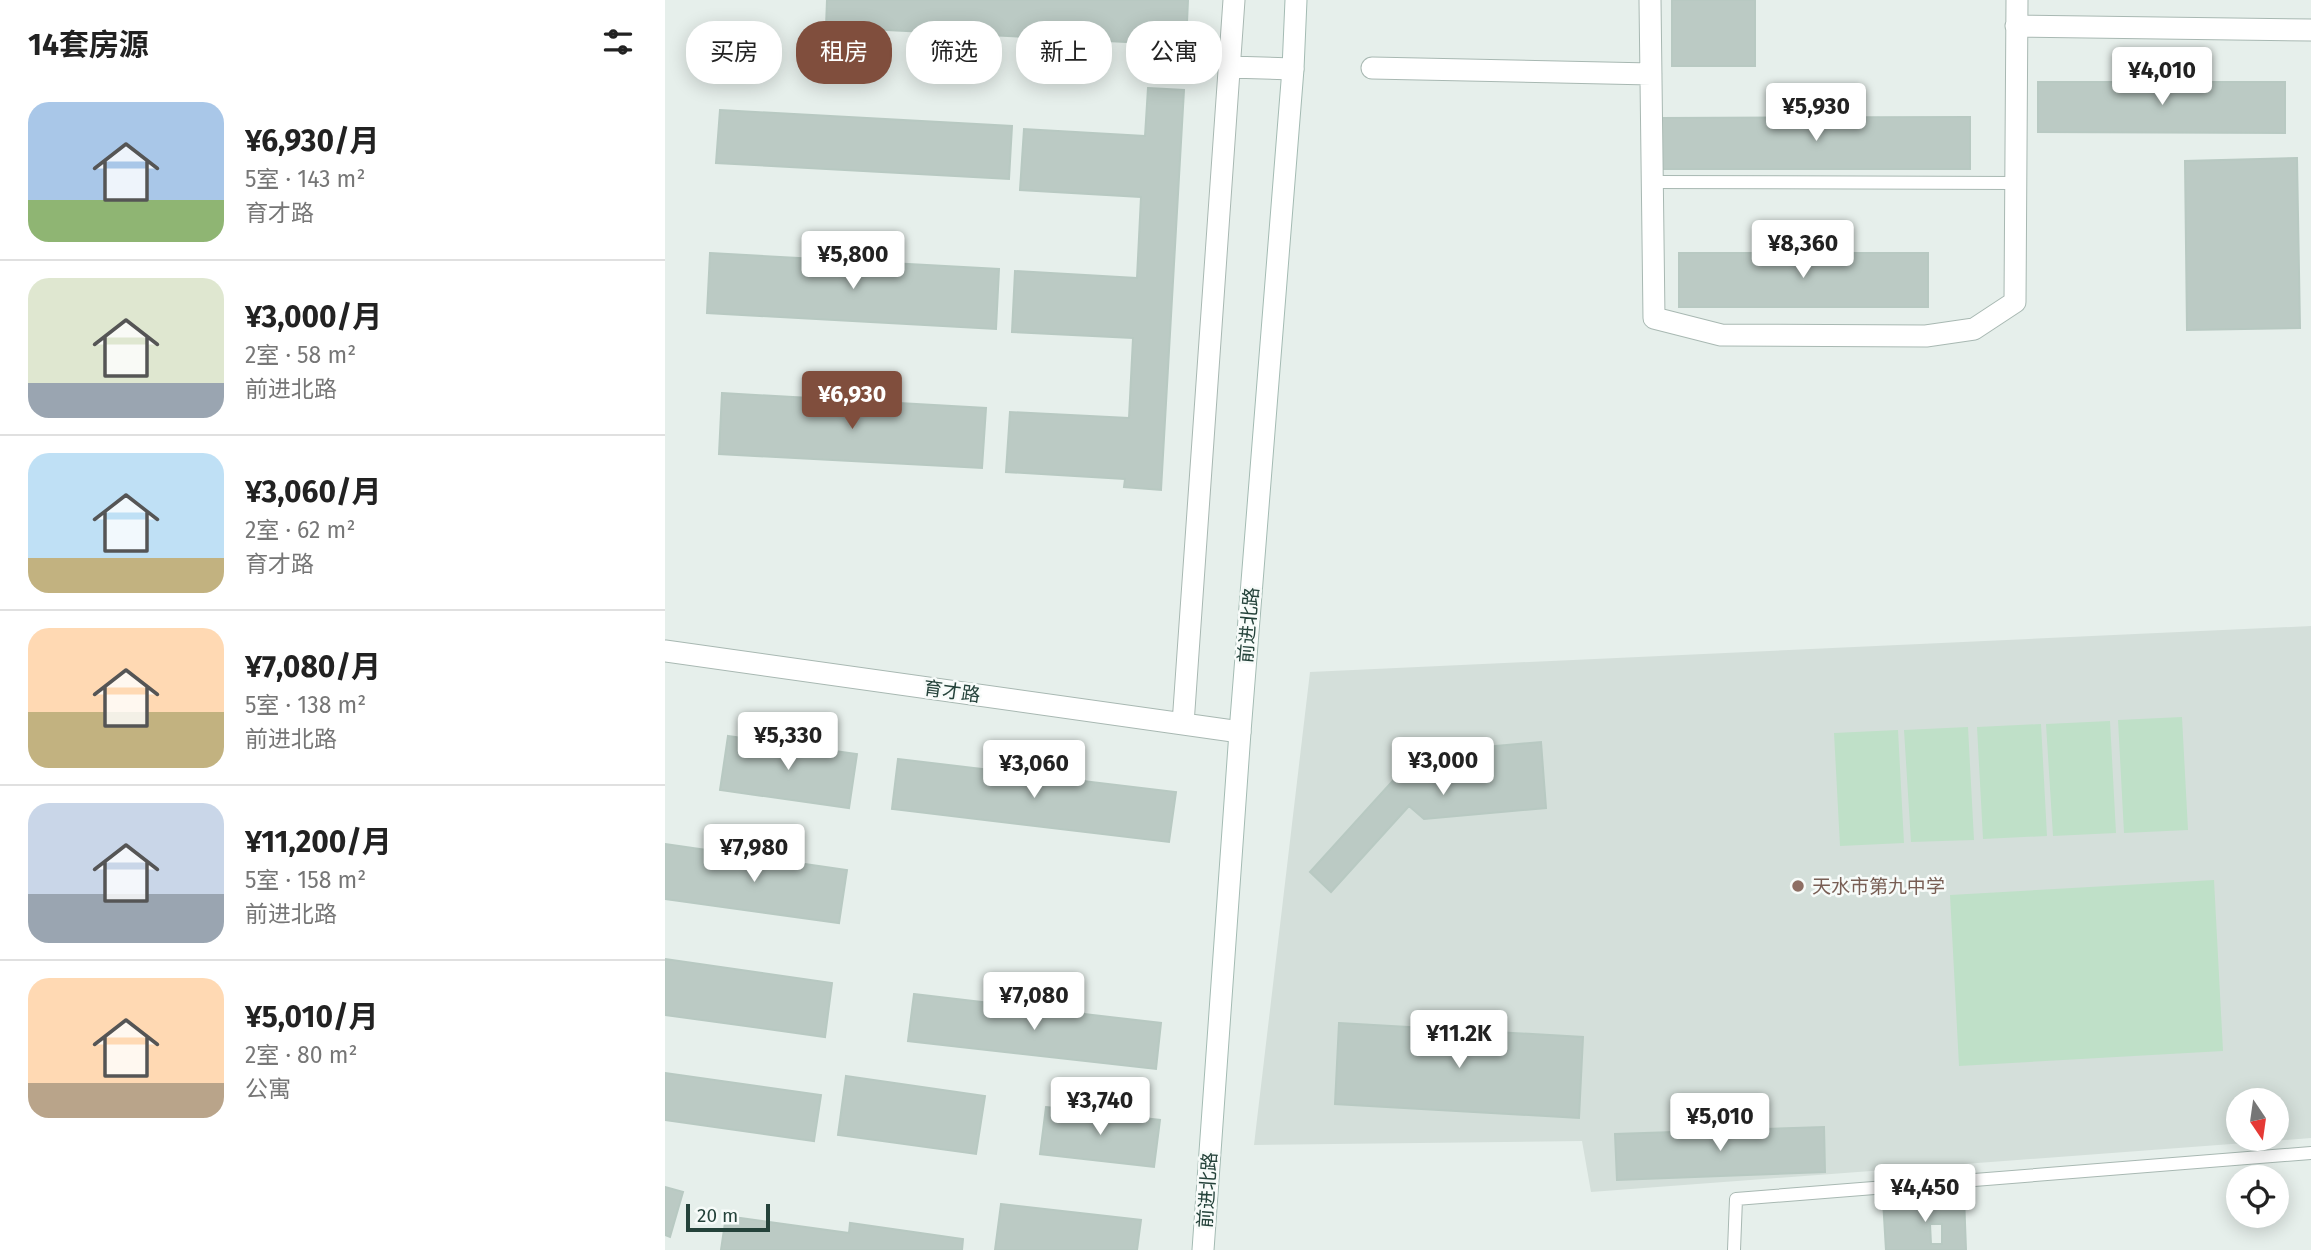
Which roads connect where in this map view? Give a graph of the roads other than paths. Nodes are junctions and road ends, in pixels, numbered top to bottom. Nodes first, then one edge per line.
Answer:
1 (1234, 0) edge
2 (1296, 0) edge
3 (1650, 0) edge
4 (2017, 0) edge
5 (2017, 26) junction
6 (2311, 30) edge
7 (1229, 67) junction
8 (1372, 68) dead end
9 (1293, 69) junction
10 (1651, 74) junction
11 (1653, 182) junction
12 (2015, 183) junction
13 (665, 651) edge
14 (1183, 724) junction
15 (1240, 732) junction
16 (2311, 1153) edge
17 (1203, 1250) edge
18 (1734, 1250) edge

1 - 7 street
2 - 9 street, 前进北路
3 - 10 street
4 - 5 street
5 - 6 street
5 - 12 street
7 - 9 street
7 - 14 street
8 - 10 street
9 - 15 street, 前进北路
10 - 11 street
11 - 12 lane
11 - 12 street
13 - 14 street, 育才路
14 - 15 street, 育才路
15 - 17 street, 前进北路
16 - 18 lane

